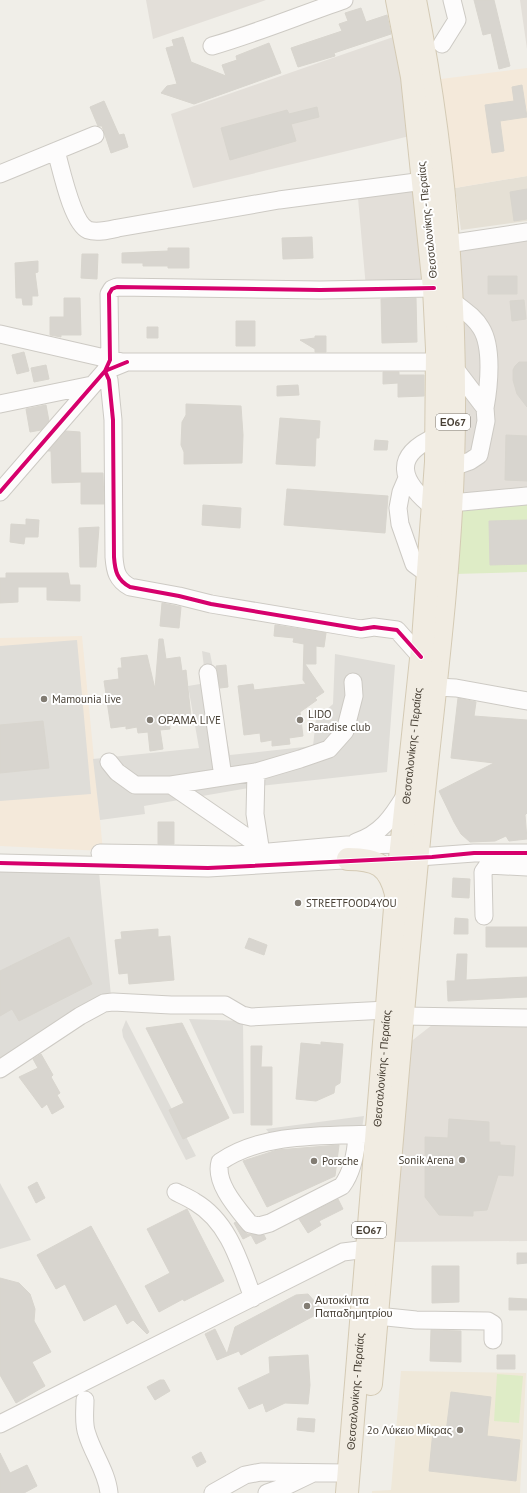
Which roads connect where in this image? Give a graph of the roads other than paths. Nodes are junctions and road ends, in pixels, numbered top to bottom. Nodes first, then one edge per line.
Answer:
1 (344, 0) edge
2 (397, 0) edge
3 (415, 0) edge
4 (452, 0) edge
5 (442, 44) dead end
6 (212, 46) dead end
7 (95, 135) dead end
8 (56, 151) junction
9 (0, 174) edge
10 (424, 181) junction
11 (527, 232) edge
12 (448, 244) junction
13 (434, 288) junction
14 (451, 300) junction
15 (0, 334) edge
16 (114, 364) junction
17 (445, 364) junction
18 (92, 385) junction
19 (0, 404) edge
20 (485, 408) junction
21 (437, 436) junction
22 (453, 467) junction
23 (408, 478) junction
24 (0, 492) edge
25 (527, 496) edge
26 (442, 506) junction
27 (429, 575) junction
28 (421, 657) junction
29 (208, 673) dead end
30 (353, 682) dead end
31 (436, 687) junction
32 (527, 702) edge
33 (109, 762) dead end
34 (256, 772) junction
35 (223, 777) junction
36 (171, 785) junction
37 (408, 792) junction
38 (409, 851) junction
39 (0, 852) edge
40 (348, 852) junction
41 (527, 852) edge
42 (261, 853) junction
43 (0, 863) edge
44 (527, 868) edge
45 (396, 896) junction
46 (484, 916) dead end
47 (395, 1013) junction
48 (527, 1018) edge
49 (0, 1069) edge
50 (367, 1135) junction
51 (176, 1192) dead end
52 (367, 1249) junction
53 (253, 1298) junction
54 (377, 1316) junction
55 (493, 1340) dead end
56 (85, 1400) dead end
57 (0, 1424) edge
58 (313, 1472) junction
59 (348, 1483) edge
60 (283, 1490) edge
61 (109, 1493) edge
62 (214, 1493) edge
63 (267, 1493) edge
64 (362, 1493) edge

1 - 6 street
2 - 10 main road, Θεσσαλονίκης - Περαίας / ΕΟ67
3 - 12 main road, Θεσσαλονίκης - Περαίας / ΕΟ67
4 - 5 street
7 - 8 street
8 - 9 street
8 - 10 street
10 - 13 main road, Θεσσαλονίκης - Περαίας / ΕΟ67
11 - 12 street
12 - 14 main road, Θεσσαλονίκης - Περαίας / ΕΟ67
13 - 16 street
13 - 17 main road, Θεσσαλονίκης - Περαίας / ΕΟ67
14 - 17 main road, Θεσσαλονίκης - Περαίας / ΕΟ67
14 - 20 street
15 - 16 street
16 - 17 street
16 - 18 street
16 - 28 street
17 - 20 street
17 - 21 main road, Θεσσαλονίκης - Περαίας / ΕΟ67
17 - 22 main road, Θεσσαλονίκης - Περαίας / ΕΟ67
18 - 19 street
18 - 24 street
20 - 22 street
21 - 23 street
21 - 26 main road, Θεσσαλονίκης - Περαίας / ΕΟ67
22 - 26 main road, Θεσσαλονίκης - Περαίας / ΕΟ67
23 - 26 street
23 - 27 street
25 - 26 street
26 - 27 main road, Θεσσαλονίκης - Περαίας / ΕΟ67
26 - 31 main road, Θεσσαλονίκης - Περαίας / ΕΟ67
27 - 28 main road, Θεσσαλονίκης - Περαίας / ΕΟ67
28 - 37 main road, Θεσσαλονίκης - Περαίας / ΕΟ67
29 - 35 street
30 - 34 street
31 - 32 street
31 - 38 main road, Θεσσαλονίκης - Περαίας / ΕΟ67
33 - 36 street
34 - 35 street
34 - 42 street
35 - 36 street
36 - 42 street
37 - 38 main road, Θεσσαλονίκης - Περαίας / ΕΟ67
37 - 40 street
38 - 40 street
38 - 41 street
38 - 45 main road, Θεσσαλονίκης - Περαίας / ΕΟ67
38 - 47 main road, Θεσσαλονίκης - Περαίας / ΕΟ67
39 - 42 street
40 - 42 street
40 - 43 street
40 - 45 main road
44 - 46 street
45 - 47 main road, Θεσσαλονίκης - Περαίας / ΕΟ67
47 - 48 street
47 - 49 street
47 - 50 main road, Θεσσαλονίκης - Περαίας / ΕΟ67
47 - 54 main road, Θεσσαλονίκης - Περαίας / ΕΟ67
50 - 50 street
50 - 52 main road, Θεσσαλονίκης - Περαίας / ΕΟ67
51 - 53 street
52 - 53 street
52 - 59 main road, Θεσσαλονίκης - Περαίας / ΕΟ67
53 - 57 street
54 - 55 street
54 - 64 main road, Θεσσαλονίκης - Περαίας / ΕΟ67
56 - 61 street
58 - 59 street
58 - 60 street
58 - 62 street
60 - 63 street

